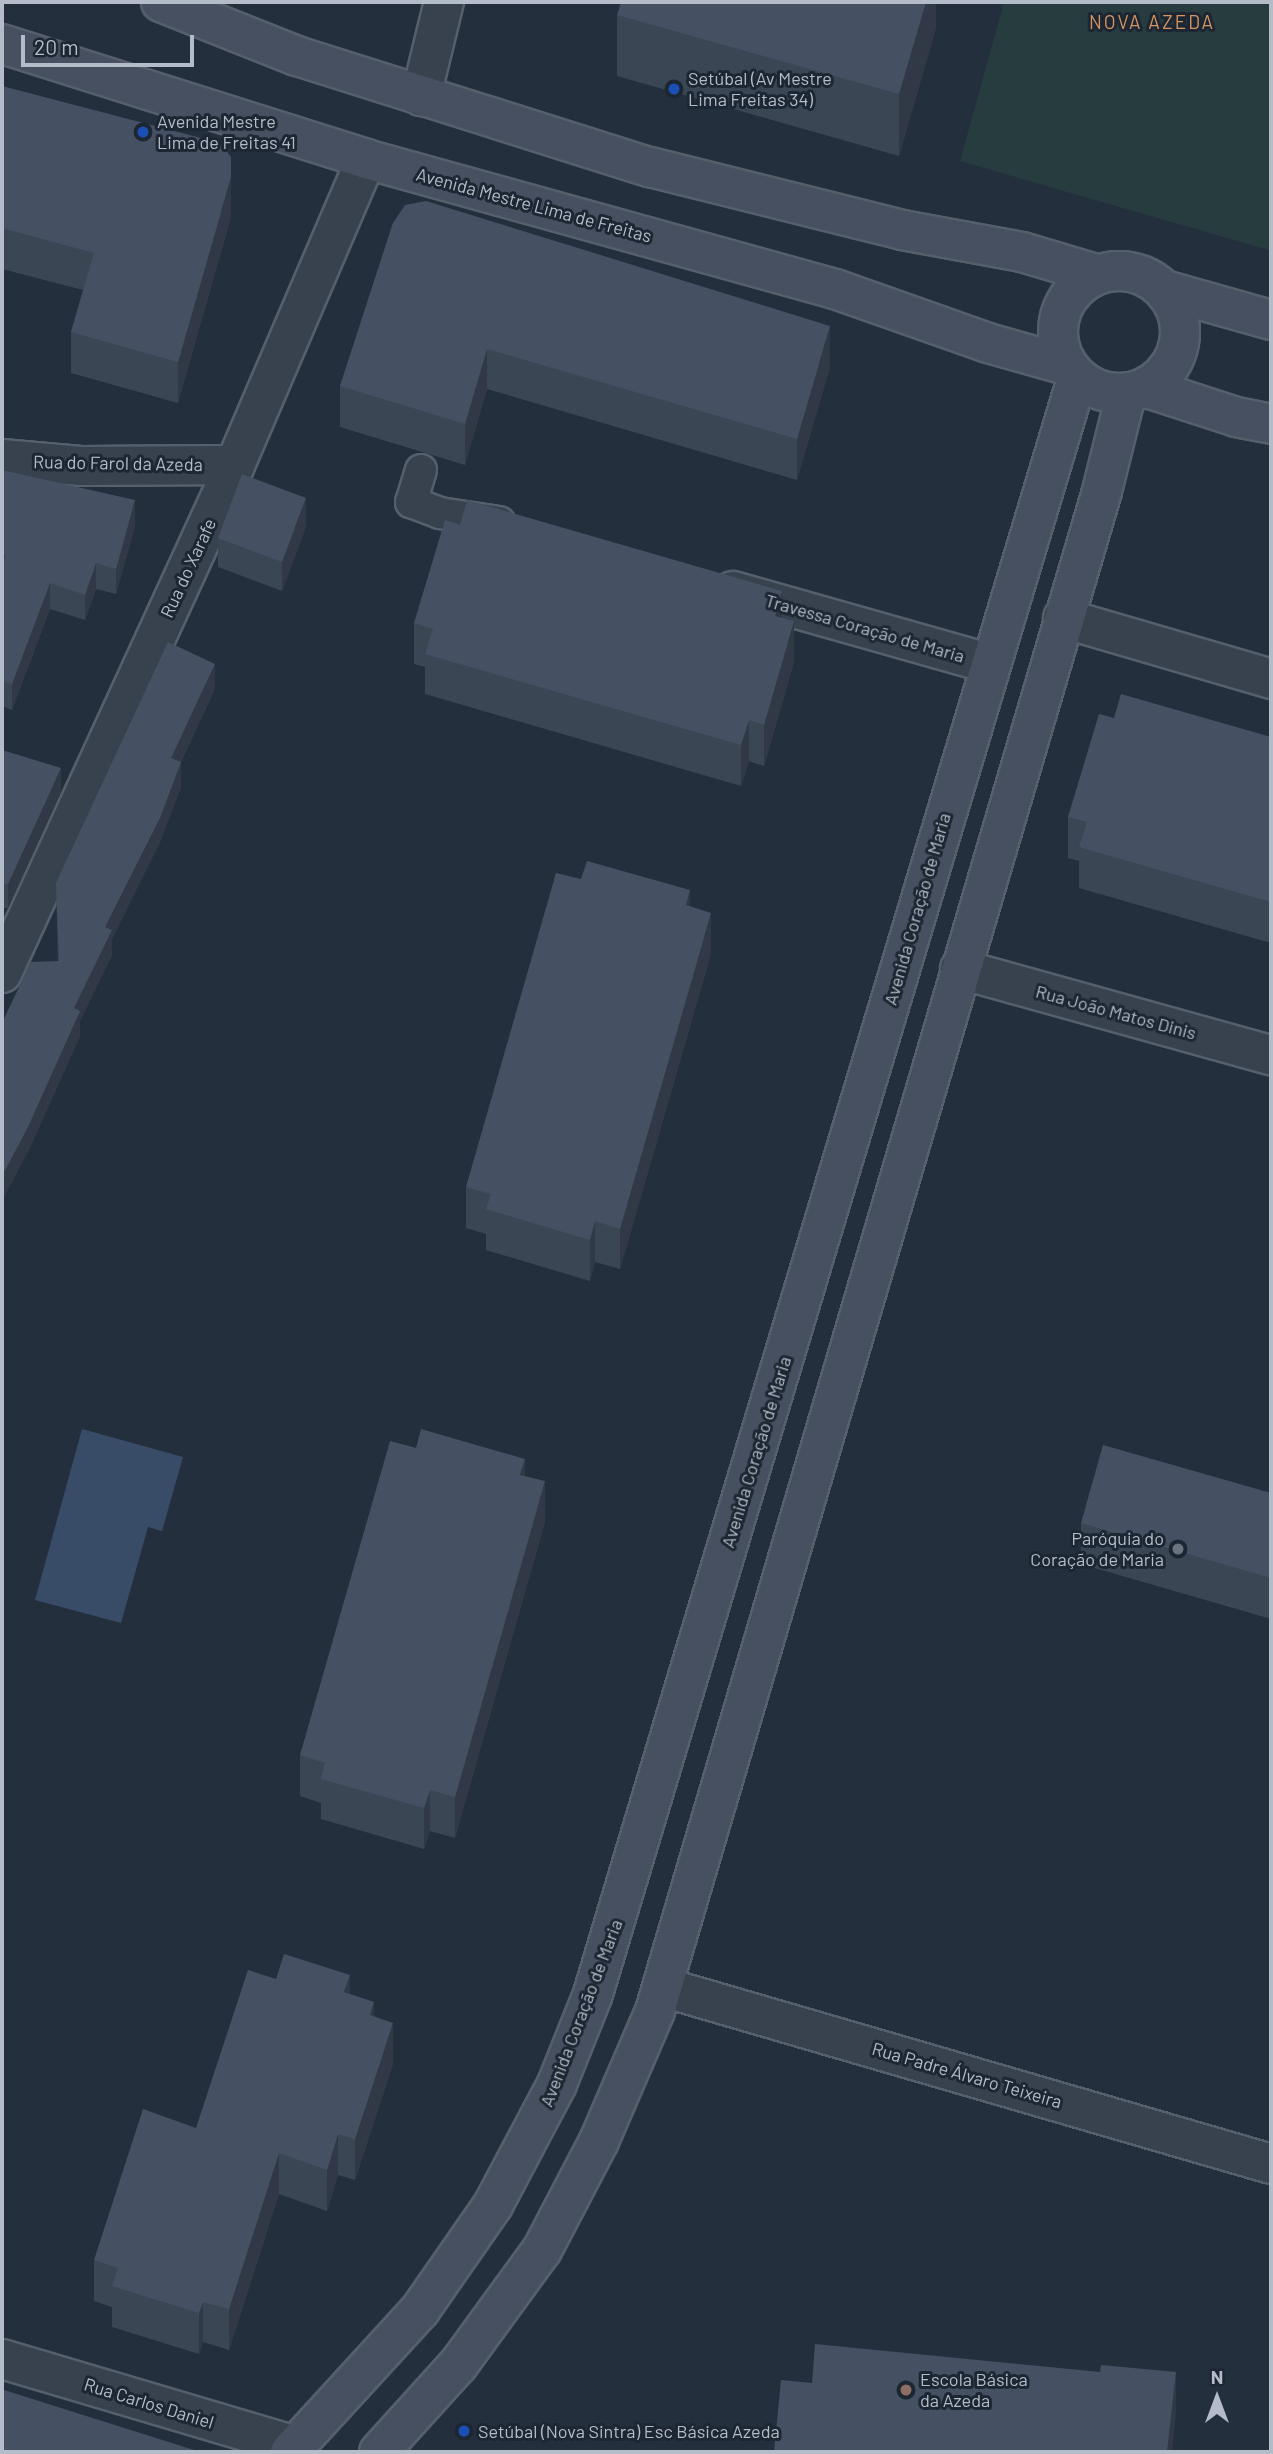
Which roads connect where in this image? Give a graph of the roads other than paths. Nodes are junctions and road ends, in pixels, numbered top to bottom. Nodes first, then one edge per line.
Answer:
1 (162, 2) edge
2 (444, 2) edge
3 (2, 44) edge
4 (421, 96) junction
5 (366, 159) junction
6 (1096, 274) junction
7 (1168, 292) junction
8 (1271, 320) edge
9 (1072, 372) junction
10 (1136, 391) junction
11 (1271, 424) edge
12 (2, 459) edge
13 (235, 465) junction
14 (421, 470) dead end
15 (499, 522) joint
16 (539, 534) edge
17 (697, 580) edge
18 (1063, 618) junction
19 (988, 663) junction
20 (1271, 680) edge
21 (960, 969) junction
22 (2, 973) edge
23 (1271, 1055) edge
24 (663, 1987) junction
25 (1271, 2165) edge
26 (2, 2359) edge
27 (293, 2449) edge
28 (379, 2452) edge

1 - 4 street
2 - 4 street
3 - 5 street, Avenida Mestre Lima de Freitas
4 - 6 street
5 - 9 street, Avenida Mestre Lima de Freitas
5 - 13 street, Rua do Xarafe
6 - 7 street
6 - 9 street
7 - 8 street
7 - 10 street
9 - 10 street
9 - 19 street, Avenida Coração de Maria
10 - 11 street
10 - 18 street
12 - 13 street, Rua do Farol da Azeda
13 - 22 street, Rua do Xarafe
14 - 15 lane
15 - 16 street
17 - 19 street, Travessa Coração de Maria
18 - 20 street
18 - 21 street
19 - 27 street, Avenida Coração de Maria
21 - 23 street, Rua João Matos Dinis
21 - 24 street
24 - 25 street, Rua Padre Álvaro Teixeira
24 - 28 street
26 - 27 street, Rua Carlos Daniel

